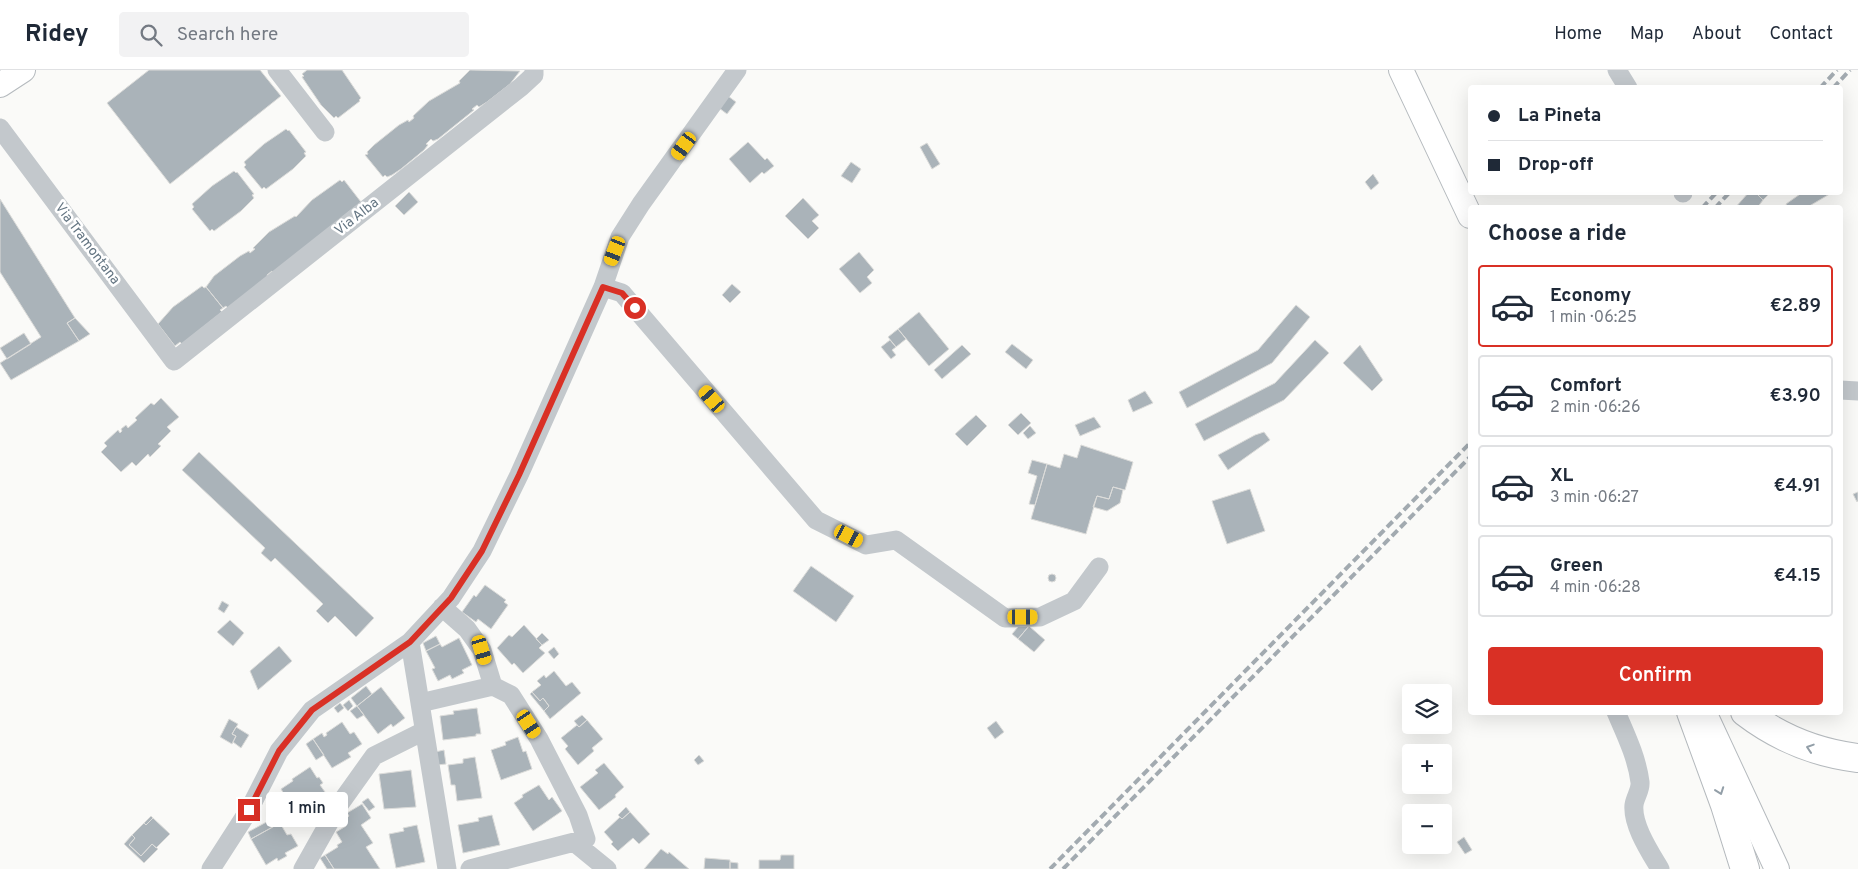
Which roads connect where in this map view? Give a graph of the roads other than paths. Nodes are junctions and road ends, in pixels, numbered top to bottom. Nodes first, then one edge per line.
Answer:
1 (23, 70) edge
2 (277, 70) edge
3 (534, 70) edge
4 (737, 70) edge
5 (1401, 70) edge
6 (1617, 70) edge
7 (0, 85) edge
8 (1626, 85) edge
9 (0, 128) edge
10 (325, 132) dead end
11 (1468, 212) edge
12 (603, 287) junction
13 (174, 361) joint
14 (1843, 390) edge
15 (1858, 391) edge
16 (1099, 567) dead end
17 (442, 607) junction
18 (410, 642) junction
19 (493, 686) junction
20 (420, 703) junction
21 (1617, 715) edge
22 (1693, 715) edge
23 (1705, 715) edge
24 (1749, 715) edge
25 (424, 732) junction
26 (1858, 758) edge
27 (575, 842) junction
28 (514, 864) edge
29 (211, 869) edge
30 (303, 869) edge
31 (447, 869) edge
32 (470, 869) edge
33 (607, 869) edge
34 (1660, 869) edge
35 (1745, 869) edge
36 (1777, 869) edge

1 - 7 main road
2 - 10 street
3 - 13 street, Via Alba
4 - 12 street
5 - 11 main road
6 - 8 street
9 - 13 street, Via Tramontana
12 - 16 street
12 - 17 street
14 - 15 street
17 - 18 street
17 - 19 street
18 - 20 street
18 - 29 street
19 - 20 street
19 - 27 street
20 - 25 street
21 - 34 street
22 -> 35 highway
23 - 36 main road
26 -> 24 highway
25 - 30 street
25 - 31 street
27 - 28 street
27 - 33 street
28 - 32 street

